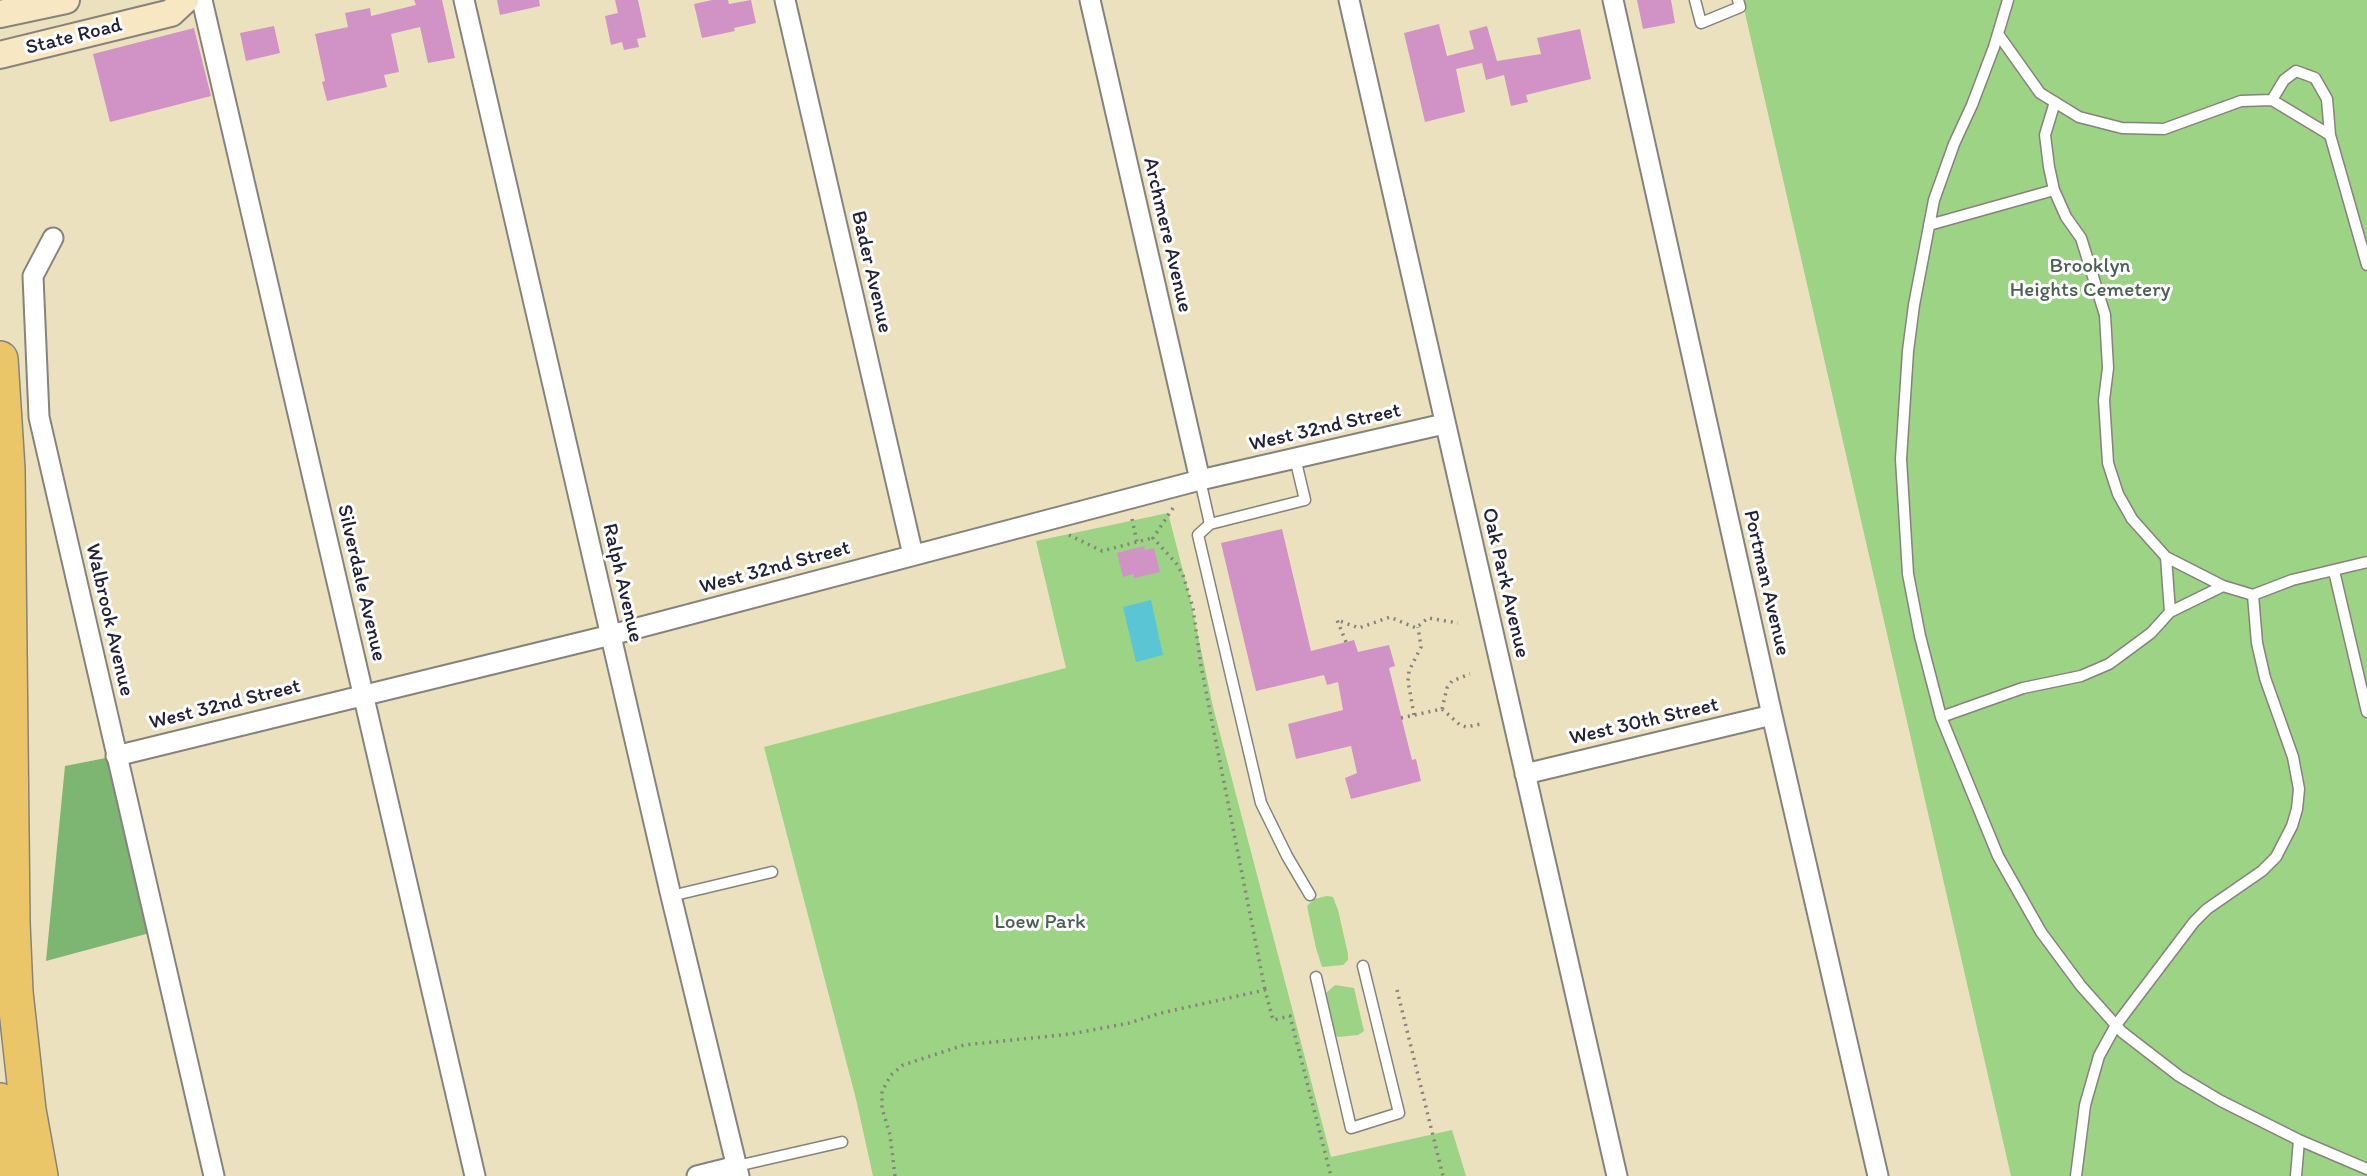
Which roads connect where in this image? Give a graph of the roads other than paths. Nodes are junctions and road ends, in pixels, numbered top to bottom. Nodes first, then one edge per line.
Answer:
1 (66, 0) edge
2 (185, 0) edge
3 (202, 0) edge
4 (464, 0) edge
5 (785, 0) edge
6 (1090, 0) edge
7 (1349, 0) edge
8 (1613, 0) edge
9 (1695, 0) edge
10 (1738, 0) edge
11 (2008, 0) edge
12 (0, 14) edge
13 (1998, 34) junction
14 (0, 55) edge
15 (2272, 100) junction
16 (2055, 102) junction
17 (2330, 135) junction
18 (2054, 190) junction
19 (1929, 225) junction
20 (53, 238) dead end
21 (2367, 265) edge
22 (0, 359) edge
23 (1444, 424) junction
24 (1295, 458) junction
25 (1200, 480) junction
26 (1210, 524) junction
27 (913, 555) junction
28 (2166, 557) junction
29 (2367, 562) edge
30 (2334, 571) junction
31 (2223, 586) junction
32 (2253, 595) junction
33 (2170, 612) junction
34 (611, 635) junction
35 (364, 694) junction
36 (2367, 712) edge
37 (1772, 715) junction
38 (1941, 717) junction
39 (116, 756) junction
40 (1525, 774) junction
41 (772, 872) dead end
42 (1310, 895) dead end
43 (671, 896) junction
44 (1363, 966) dead end
45 (1316, 977) dead end
46 (2116, 1025) junction
47 (0, 1101) edge
48 (2300, 1140) junction
49 (842, 1142) dead end
50 (2367, 1169) edge
51 (738, 1171) edge
52 (15, 1176) edge
53 (40, 1176) edge
54 (214, 1176) edge
55 (475, 1176) edge
56 (697, 1176) edge
57 (1617, 1176) edge
58 (1878, 1176) edge
59 (2076, 1176) edge
60 (2296, 1176) edge

1 - 12 main road, State Road
2 - 14 main road, State Road
3 - 35 street, Silverdale Avenue
4 - 34 street, Ralph Avenue
5 - 27 street, Bader Avenue
6 - 25 street, Archmere Avenue
7 - 23 street, Oak Park Avenue
8 - 37 street, Portman Avenue
9 - 10 lane
11 - 13 lane
13 - 16 lane
13 - 19 lane
15 - 16 lane
15 - 17 lane
15 - 17 lane
16 - 18 lane
17 - 21 lane
18 - 19 lane
18 - 28 lane
19 - 38 lane
20 - 39 street, Walbrook Avenue
22 - 53 highway
23 - 24 street, West 32nd Street
23 - 40 street, Oak Park Avenue
24 - 25 street, West 32nd Street
24 - 26 lane
25 - 26 lane
25 - 27 street, West 32nd Street
26 - 42 lane
27 - 34 street, West 32nd Street
28 - 31 lane
28 - 33 lane
29 - 30 lane
30 - 32 lane
30 - 36 lane
31 - 32 lane
31 - 33 lane
32 - 46 lane
33 - 38 lane
34 - 35 street, West 32nd Street
34 - 43 street, Ralph Avenue
35 - 39 street, West 32nd Street
35 - 55 street, Silverdale Avenue
37 - 40 street, West 30th Street
37 - 58 street, Portman Avenue
38 - 46 lane
39 - 54 street, Walbrook Avenue
40 - 57 street, Oak Park Avenue
41 - 43 lane
43 - 51 street, Ralph Avenue
44 - 45 lane
46 - 48 lane
46 - 59 lane
47 - 52 highway
48 - 50 lane
48 - 60 lane
49 - 51 lane
51 - 56 street

